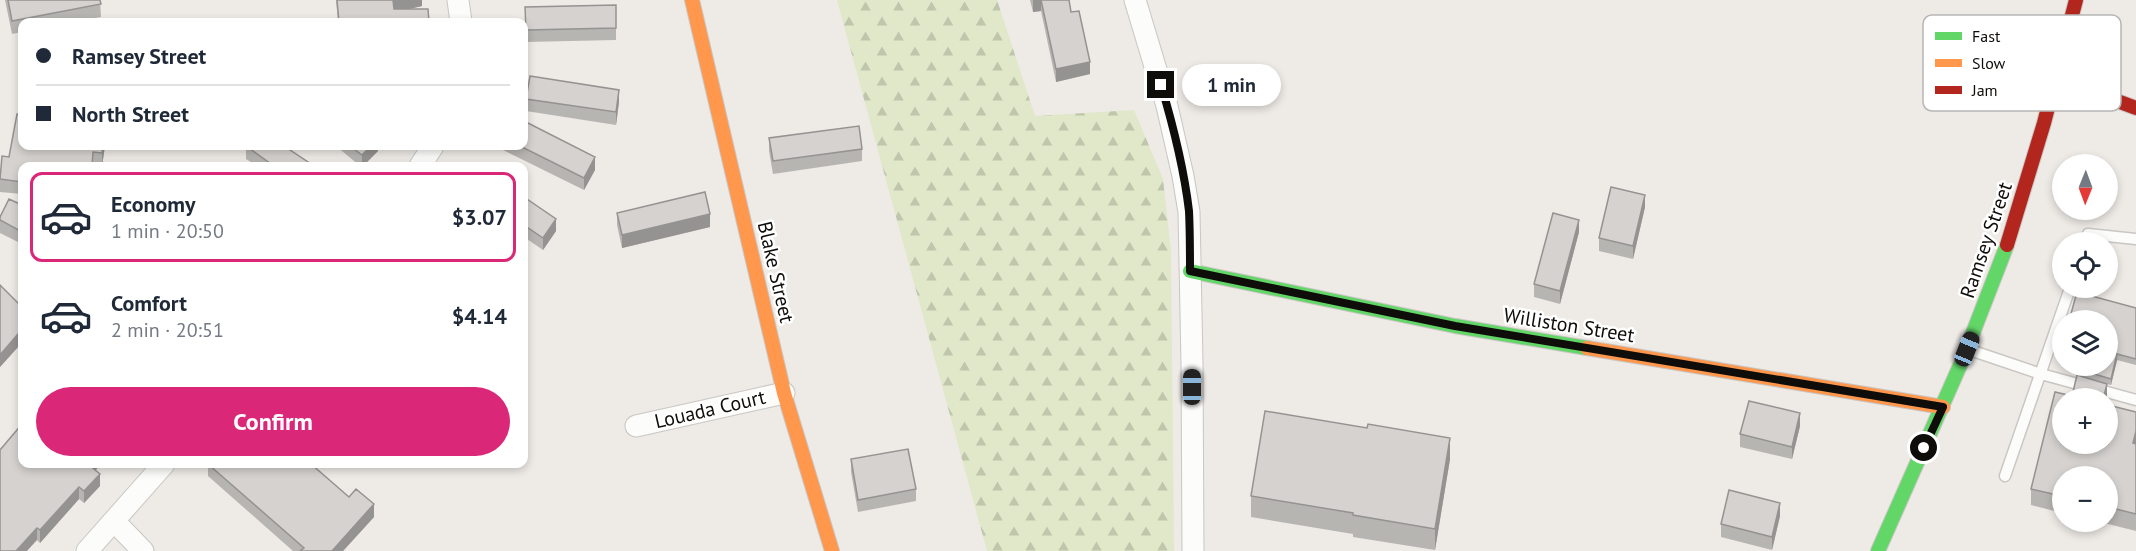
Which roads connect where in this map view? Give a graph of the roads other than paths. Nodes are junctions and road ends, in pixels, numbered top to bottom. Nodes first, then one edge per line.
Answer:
1 (458, 0) edge
2 (692, 0) edge
3 (1135, 0) edge
4 (2076, 0) edge
5 (2073, 15) edge
6 (462, 18) edge
7 (2121, 102) edge
8 (2136, 108) edge
9 (2048, 111) edge
10 (2118, 237) edge
11 (2136, 239) edge
12 (1190, 271) junction
13 (2067, 298) edge
14 (1967, 349) junction
15 (2042, 374) junction
16 (784, 393) junction
17 (2136, 400) edge
18 (1943, 407) junction
19 (636, 426) dead end
20 (160, 468) edge
21 (2005, 476) dead end
22 (114, 521) junction
23 (87, 551) edge
24 (143, 551) edge
25 (832, 551) edge
26 (1193, 551) edge
27 (1878, 551) edge

1 - 6 street
2 - 16 street, Blake Street
3 - 12 street
4 - 5 street, Ramsey Street
7 - 8 street
9 - 14 street, Ramsey Street
10 - 11 lane
12 - 18 street, Williston Street
12 - 26 street
13 - 15 lane
14 - 15 lane
14 - 18 street, Ramsey Street
15 - 17 lane
15 - 21 lane
16 - 19 street, Louada Court
16 - 25 street, Blake Street
18 - 27 street, Ramsey Street
20 - 22 street
22 - 23 street
22 - 24 street

